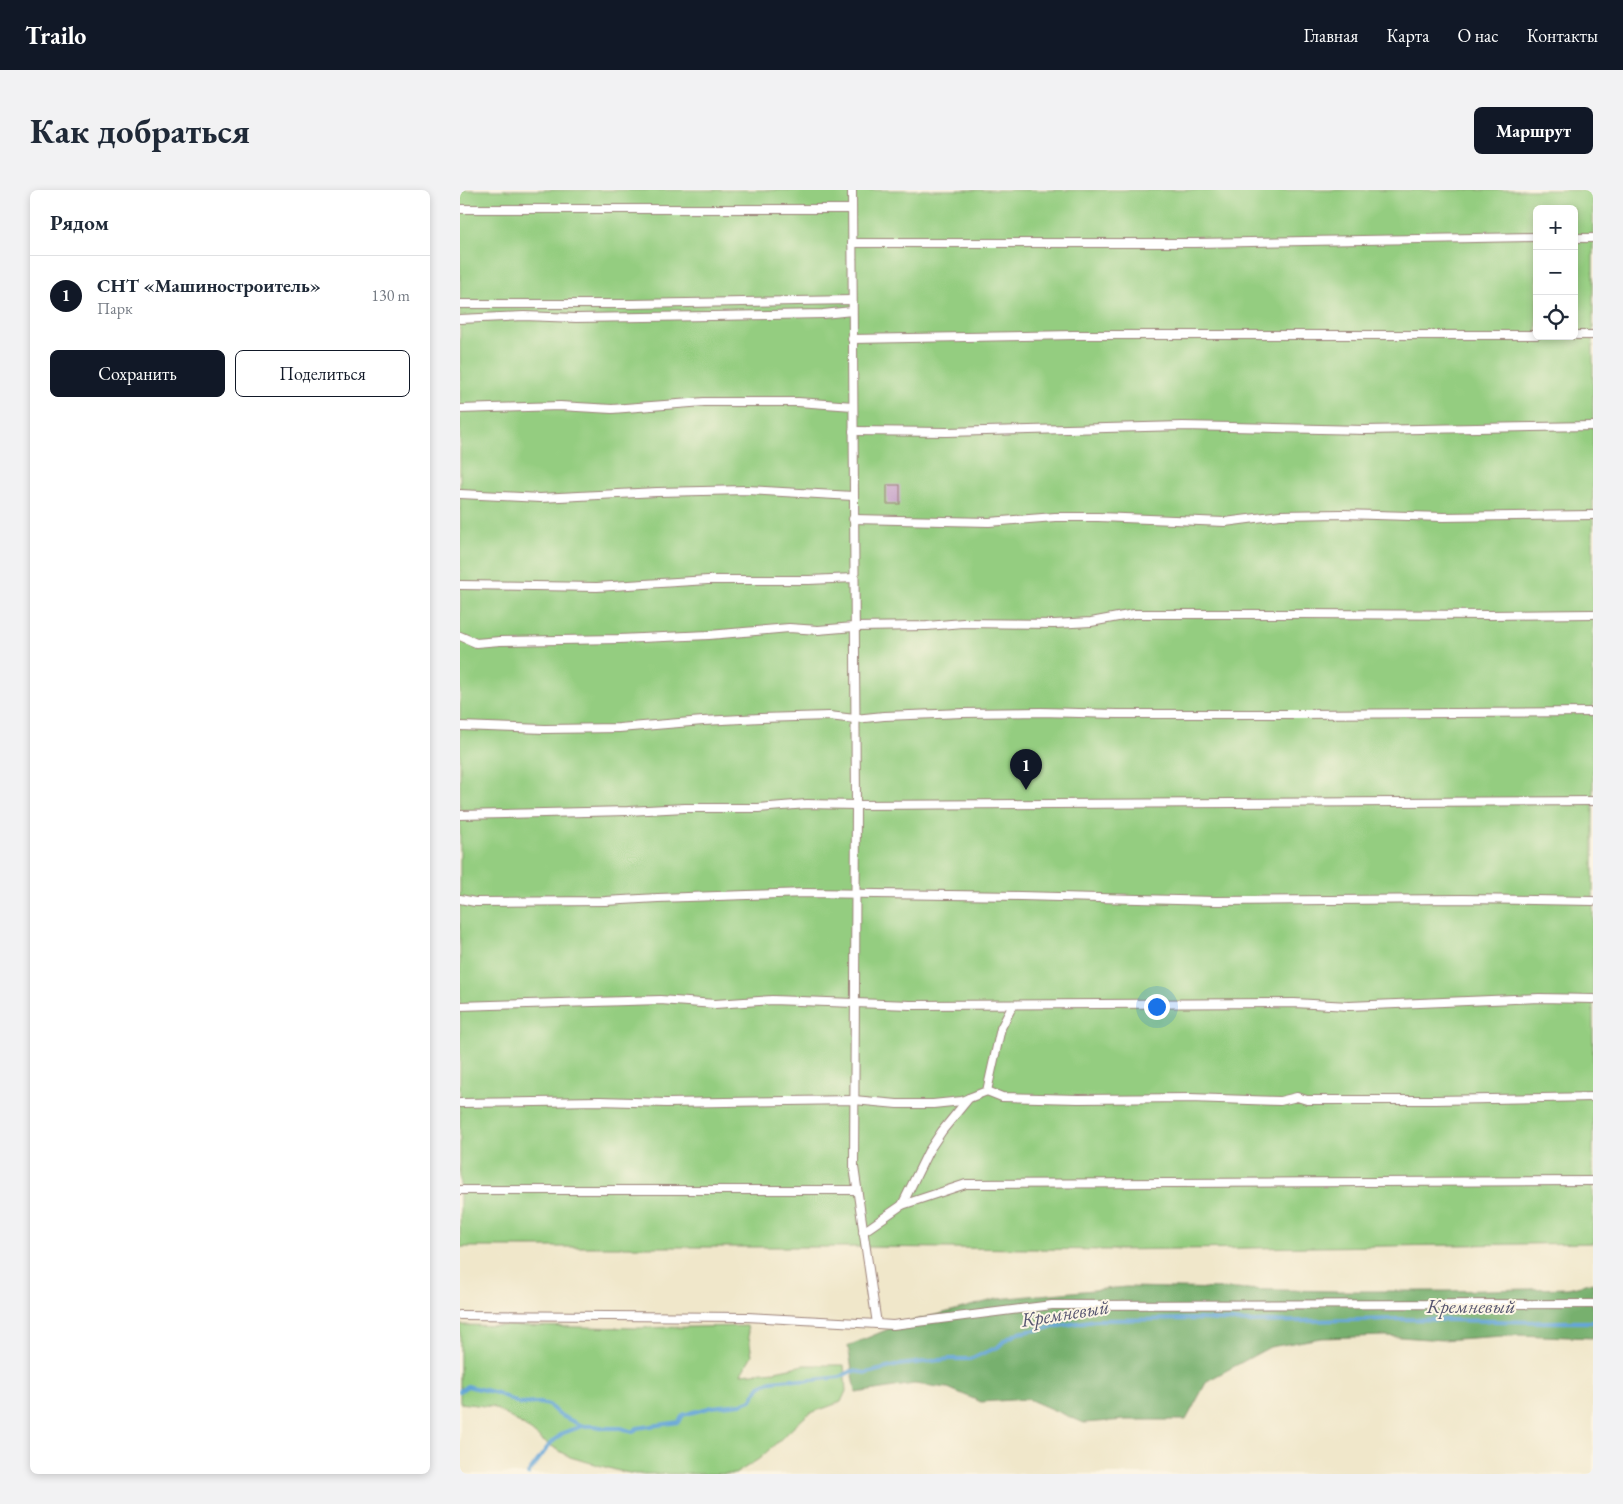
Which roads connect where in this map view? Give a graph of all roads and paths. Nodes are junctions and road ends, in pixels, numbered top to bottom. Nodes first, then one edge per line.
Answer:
1 (852, 190) edge
2 (460, 209) edge
3 (852, 209) junction
4 (1533, 238) edge
5 (1578, 238) edge
6 (1593, 238) edge
7 (852, 243) junction
8 (852, 300) junction
9 (460, 304) edge
10 (852, 311) junction
11 (460, 319) edge
12 (1533, 335) edge
13 (1578, 335) edge
14 (1593, 335) edge
15 (852, 339) junction
16 (853, 406) junction
17 (460, 409) edge
18 (1593, 426) edge
19 (853, 431) junction
20 (460, 494) edge
21 (853, 496) junction
22 (1593, 515) edge
23 (853, 518) junction
24 (854, 578) junction
25 (460, 585) edge
26 (1593, 614) edge
27 (854, 627) junction
28 (460, 636) edge
29 (1593, 712) edge
30 (855, 719) junction
31 (460, 726) edge
32 (1593, 801) edge
33 (856, 805) junction
34 (460, 815) edge
35 (855, 893) junction
36 (460, 899) edge
37 (1593, 901) edge
38 (1593, 999) edge
39 (854, 1004) junction
40 (1013, 1005) junction
41 (460, 1006) edge
42 (988, 1091) junction
43 (1593, 1097) edge
44 (969, 1098) junction
45 (854, 1100) junction
46 (460, 1103) edge
47 (1593, 1181) edge
48 (460, 1190) edge
49 (857, 1190) junction
50 (902, 1205) junction
51 (863, 1232) junction
52 (1593, 1304) edge
53 (460, 1315) edge
54 (877, 1324) junction

1 - 3 lane
2 - 3 lane
3 - 7 lane
4 - 7 lane
5 - 6 lane
7 - 8 lane
8 - 9 lane
8 - 10 lane
10 - 11 lane
10 - 15 lane
12 - 15 lane
13 - 14 lane
15 - 16 lane
16 - 17 lane
16 - 19 lane
18 - 19 lane
19 - 21 lane
20 - 21 lane
21 - 23 lane
22 - 23 lane
23 - 24 lane
24 - 25 lane
24 - 27 lane
26 - 27 lane
27 - 28 lane
27 - 30 lane
29 - 30 lane
30 - 31 lane
30 - 33 lane
32 - 33 lane
33 - 34 lane
33 - 35 lane
35 - 36 lane
35 - 37 lane
35 - 39 lane
38 - 40 lane
39 - 40 lane
39 - 41 lane
39 - 45 lane
40 - 42 lane
42 - 43 lane
42 - 44 lane
44 - 45 lane
44 - 50 lane
45 - 46 lane
45 - 49 lane
47 - 50 lane
48 - 49 lane
49 - 51 lane
50 - 51 lane
51 - 54 lane
52 - 54 lane
53 - 54 lane

